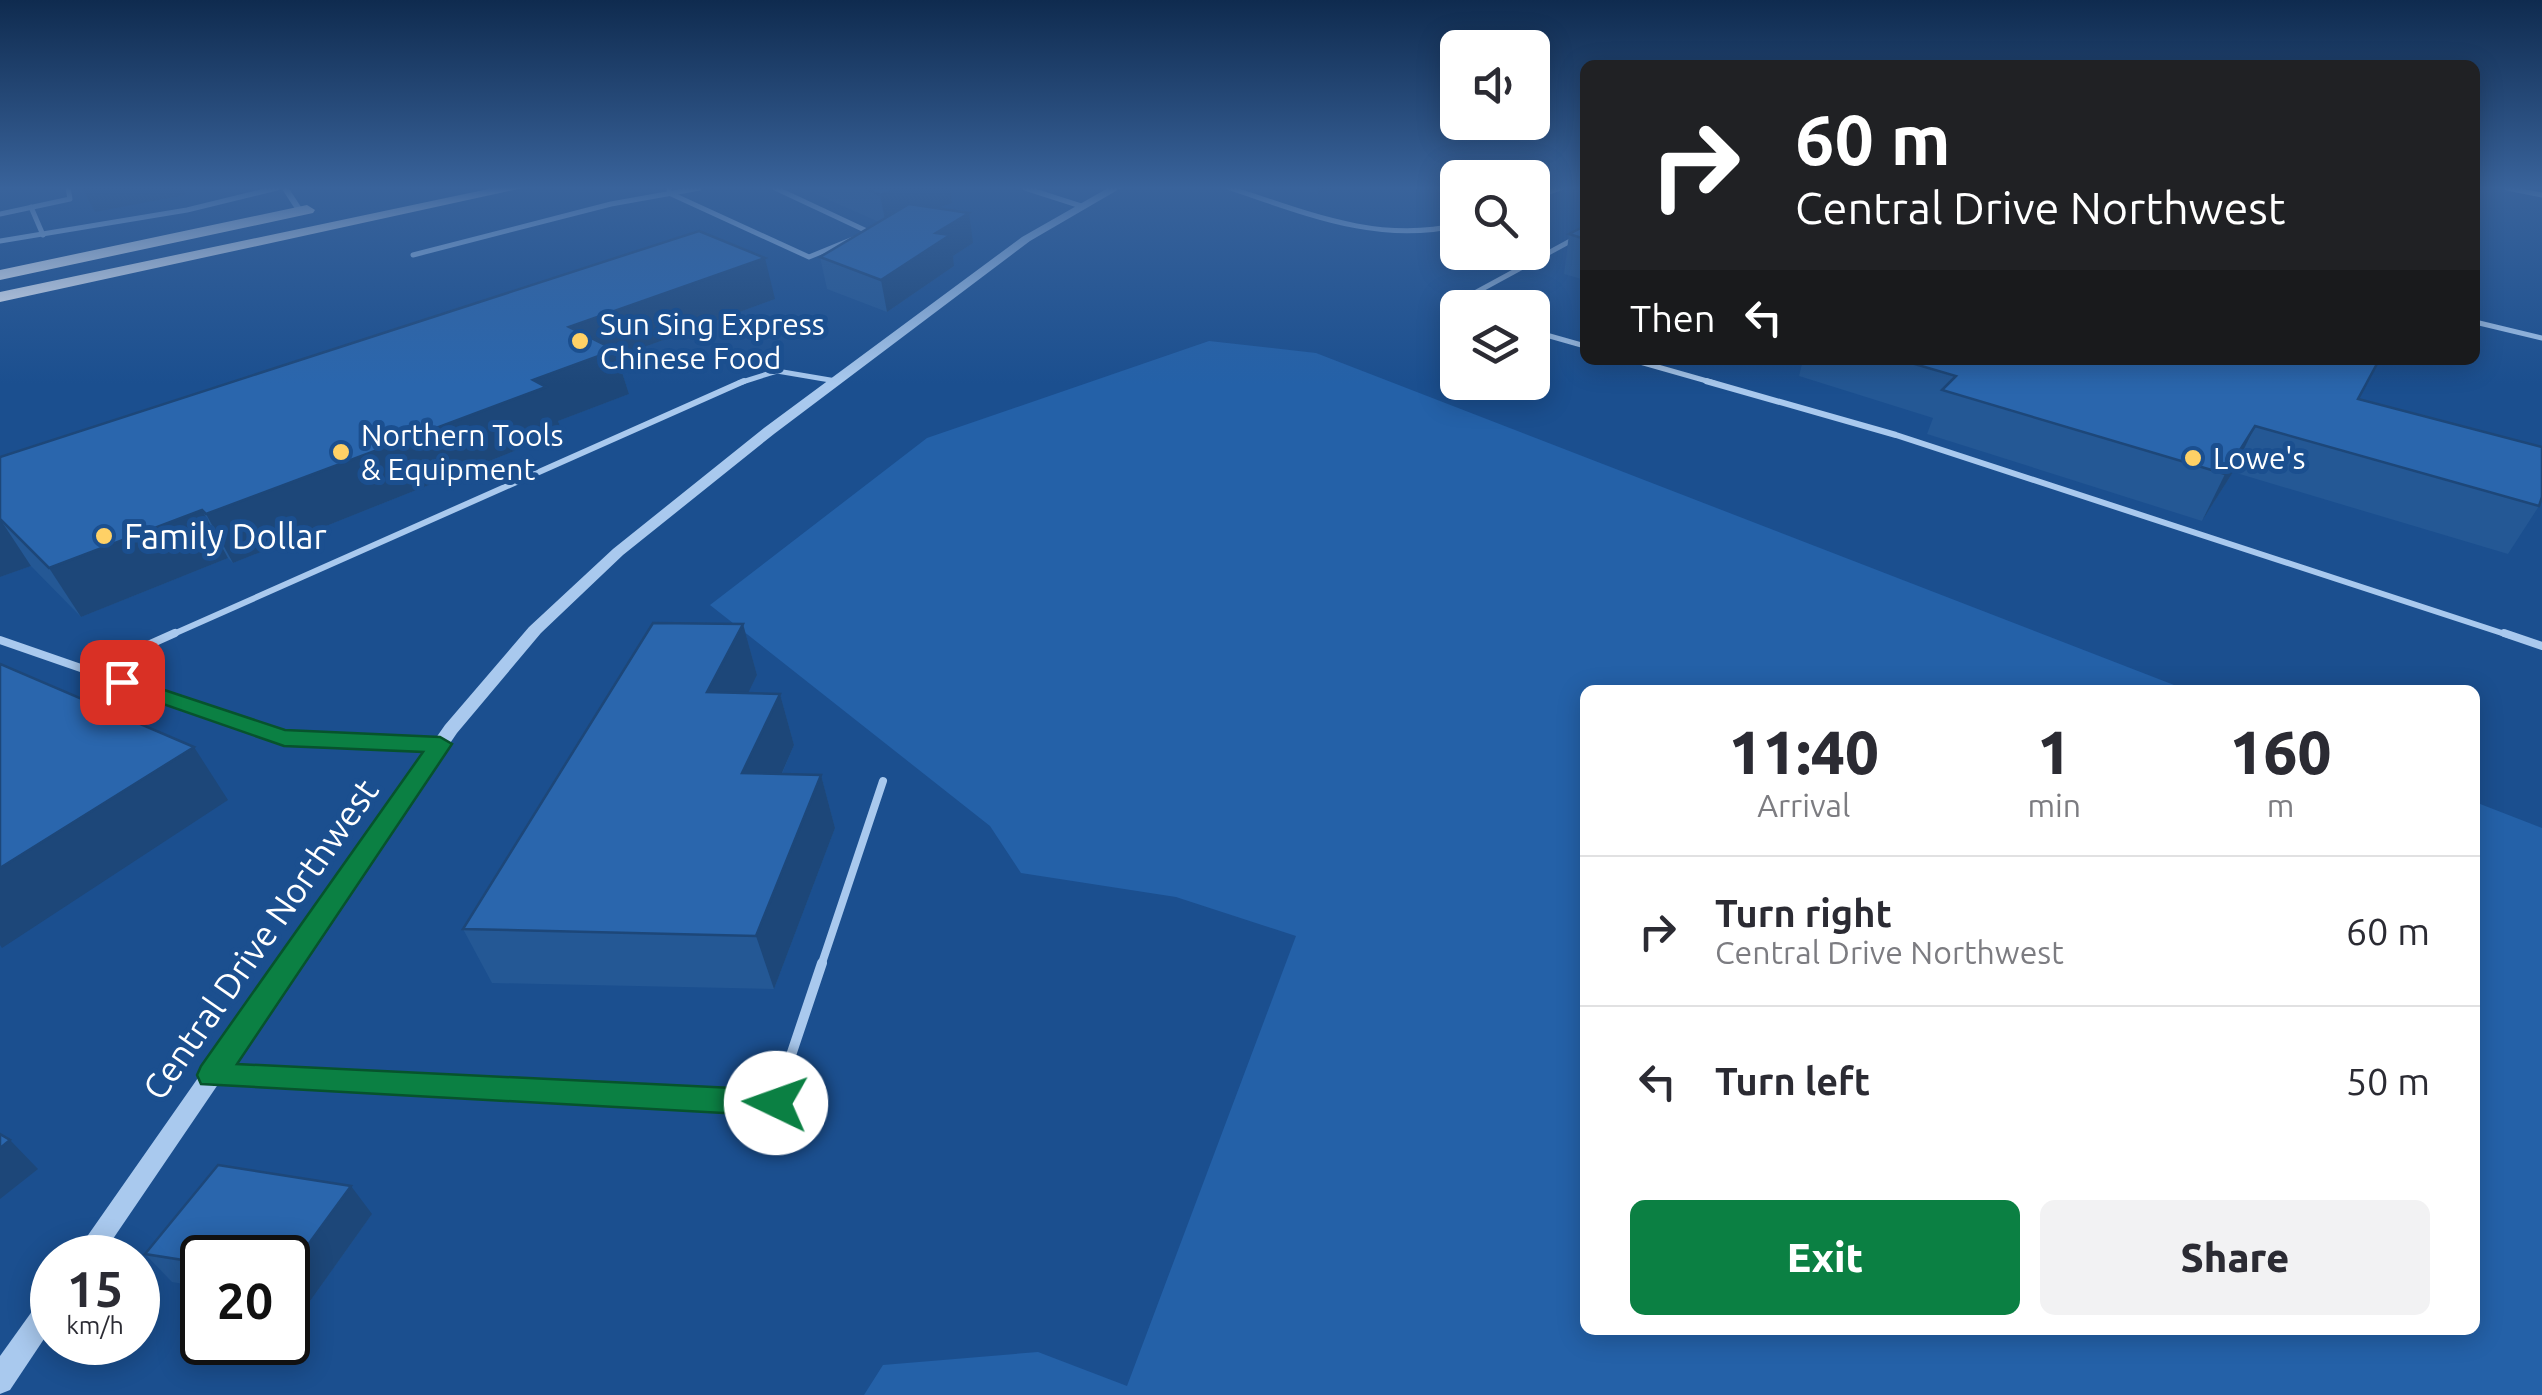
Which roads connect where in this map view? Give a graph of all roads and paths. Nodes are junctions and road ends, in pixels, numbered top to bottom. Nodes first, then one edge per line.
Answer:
1 (103, 253) edge
2 (198, 253) edge
3 (420, 253) edge
4 (1006, 253) edge
5 (1547, 253) edge
6 (413, 255) dead end
7 (0, 275) edge
8 (1481, 290) edge
9 (0, 297) edge
10 (2480, 323) edge
11 (1550, 336) edge
12 (2542, 338) edge
13 (1580, 345) edge
14 (1651, 365) edge
15 (836, 381) junction
16 (0, 640) edge
17 (2542, 646) edge
18 (90, 672) junction
19 (440, 744) junction
20 (883, 781) dead end
21 (212, 1075) junction
22 (101, 1235) edge
23 (30, 1336) edge
24 (0, 1380) edge

1 - 7 highway
2 - 9 highway
3 - 6 lane
4 - 15 street, Central Drive Northwest
5 - 8 lane
10 - 12 lane
11 - 13 lane
14 - 17 lane
15 - 18 lane
15 - 19 street, Central Drive Northwest
16 - 18 lane
18 - 19 lane
19 - 21 street, Central Drive Northwest
20 - 21 lane
21 - 22 street, Central Drive Northwest
23 - 24 street

